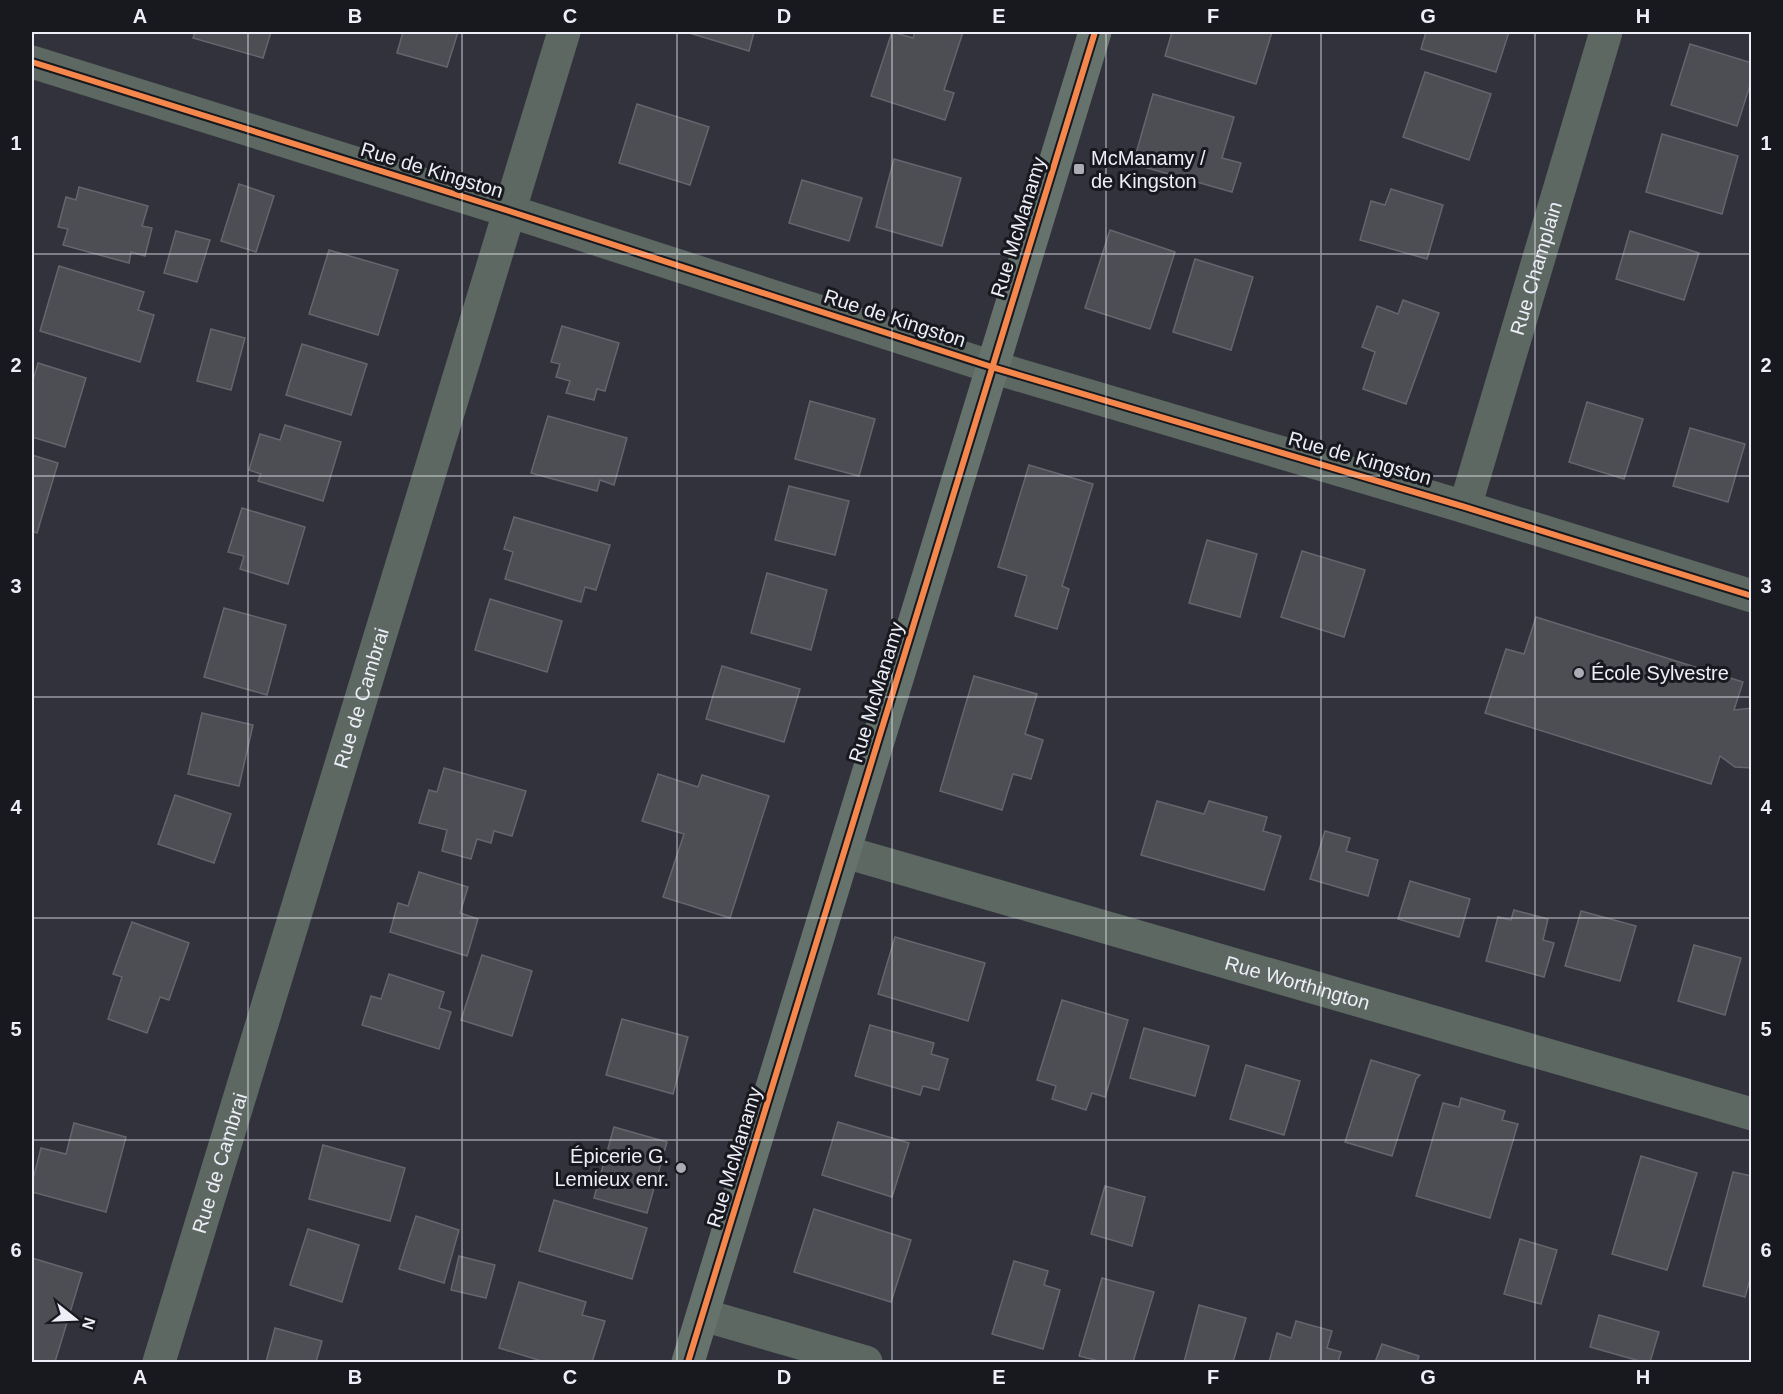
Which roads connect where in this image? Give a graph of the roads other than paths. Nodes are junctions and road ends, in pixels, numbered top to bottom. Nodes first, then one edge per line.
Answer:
1 (564, 32) edge
2 (1095, 32) edge
3 (1606, 32) edge
4 (32, 63) edge
5 (509, 211) junction
6 (993, 367) junction
7 (1466, 507) junction
8 (1752, 596) edge
9 (844, 852) junction
10 (1752, 1114) edge
11 (703, 1315) junction
12 (159, 1362) edge
13 (688, 1362) edge
14 (866, 1362) edge

1 - 5 street, Rue de Cambrai
2 - 6 street, Rue McManamy
3 - 7 street, Rue Champlain
4 - 5 street, Rue de Kingston
5 - 6 street, Rue de Kingston
5 - 12 street, Rue de Cambrai
6 - 7 street, Rue de Kingston
6 - 9 street, Rue McManamy
7 - 8 street, Rue de Kingston
9 - 10 street, Rue Worthington
9 - 11 street, Rue McManamy
11 - 13 street, Rue McManamy
11 - 14 street

